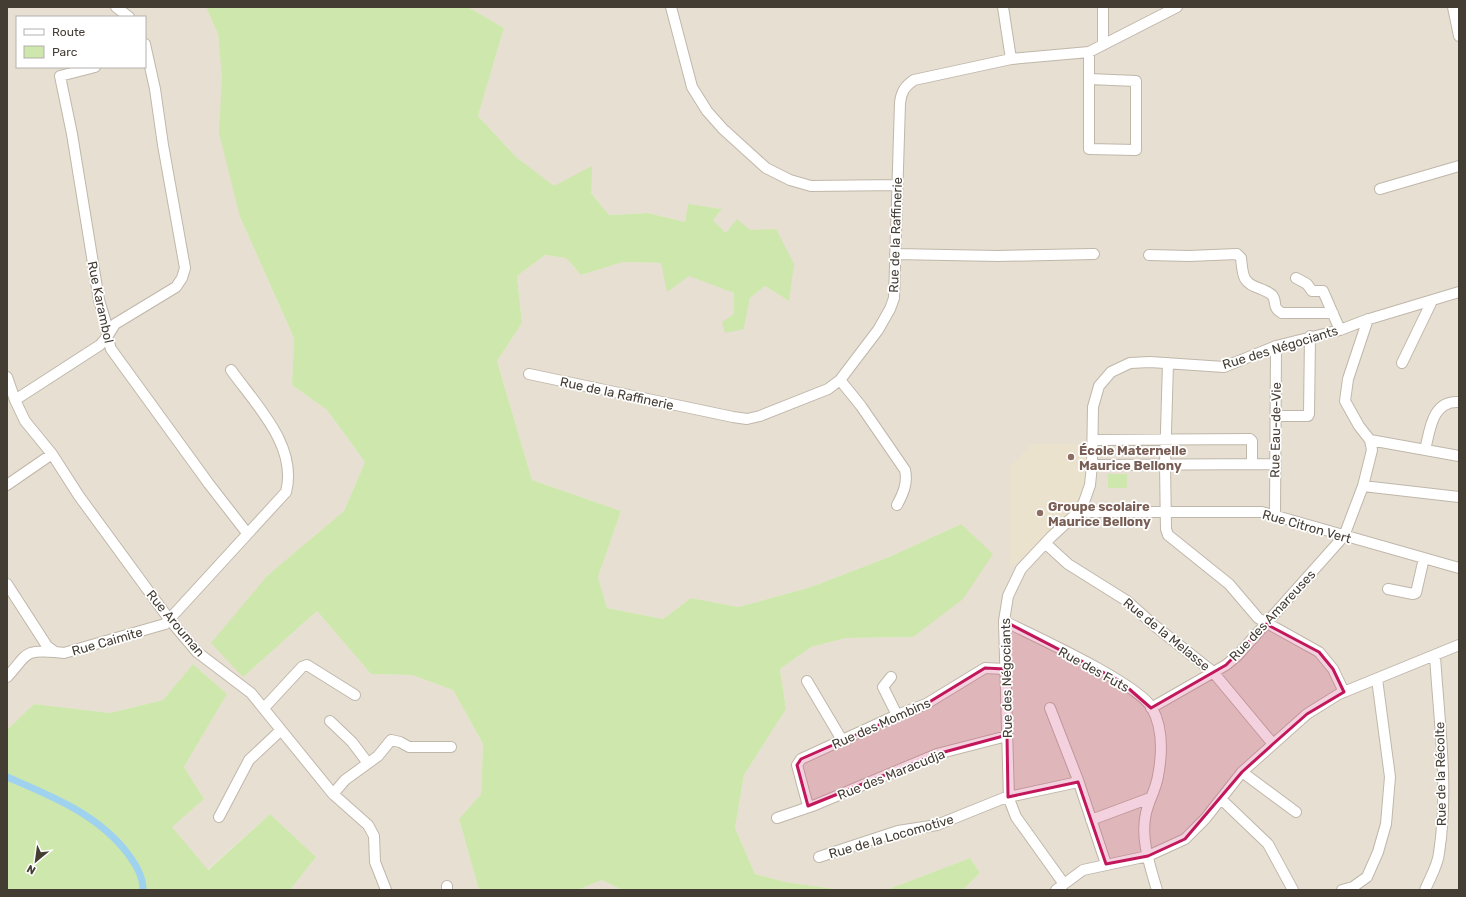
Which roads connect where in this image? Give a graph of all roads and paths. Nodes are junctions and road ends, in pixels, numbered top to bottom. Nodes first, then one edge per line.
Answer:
1 (116, 7) edge
2 (670, 7) edge
3 (1003, 7) edge
4 (1102, 7) edge
5 (1177, 7) edge
6 (1453, 7) edge
7 (127, 16) edge
8 (1459, 36) edge
9 (1103, 45) junction
10 (1089, 52) junction
11 (146, 55) edge
12 (1011, 59) junction
13 (91, 68) edge
14 (1089, 79) junction
15 (1459, 166) edge
16 (897, 185) junction
17 (1380, 189) dead end
18 (895, 254) junction
19 (1094, 254) dead end
20 (1149, 255) dead end
21 (1296, 278) dead end
22 (1459, 292) edge
23 (1432, 301) junction
24 (1333, 313) junction
25 (1368, 319) junction
26 (1340, 330) junction
27 (1310, 336) junction
28 (107, 337) junction
29 (1276, 346) junction
30 (1402, 363) dead end
31 (1168, 364) junction
32 (231, 370) dead end
33 (529, 374) dead end
34 (7, 377) edge
35 (840, 380) junction
36 (15, 400) junction
37 (1459, 402) edge
38 (1276, 416) junction
39 (1166, 438) junction
40 (1093, 440) junction
41 (1370, 440) junction
42 (1425, 450) junction
43 (52, 454) junction
44 (1459, 456) edge
45 (1252, 464) junction
46 (1275, 464) junction
47 (1092, 465) junction
48 (1165, 465) junction
49 (7, 486) edge
50 (1363, 486) junction
51 (1459, 496) edge
52 (897, 505) dead end
53 (1078, 512) junction
54 (1165, 512) junction
55 (1275, 514) junction
56 (247, 533) junction
57 (1344, 536) junction
58 (1045, 543) junction
59 (1424, 558) junction
60 (1459, 568) edge
61 (7, 584) edge
62 (1388, 589) dead end
63 (169, 620) junction
64 (1004, 621) junction
65 (1266, 624) junction
66 (1459, 645) edge
67 (55, 652) junction
68 (1435, 656) junction
69 (1005, 669) junction
70 (1213, 672) junction
71 (7, 677) edge
72 (890, 678) dead end
73 (1377, 679) junction
74 (807, 680) dead end
75 (1344, 692) junction
76 (355, 695) dead end
77 (264, 708) junction
78 (1050, 708) dead end
79 (1152, 708) junction
80 (897, 715) junction
81 (330, 720) dead end
82 (281, 730) junction
83 (1007, 736) junction
84 (842, 740) junction
85 (1273, 744) junction
86 (451, 746) dead end
87 (367, 762) junction
88 (1242, 772) junction
89 (1078, 782) junction
90 (333, 794) junction
91 (1008, 797) junction
92 (1150, 798) junction
93 (1221, 799) junction
94 (808, 806) junction
95 (1296, 812) dead end
96 (219, 817) dead end
97 (776, 818) dead end
98 (1091, 820) junction
99 (1148, 856) junction
100 (819, 857) dead end
101 (1106, 864) junction
102 (1060, 887) edge
103 (386, 890) edge
104 (1157, 890) edge
105 (1293, 890) edge
106 (1342, 890) edge
107 (1425, 890) edge

1 - 7 street
2 - 16 street
3 - 12 street
4 - 9 street
5 - 9 street, Rue de la Raffinerie
6 - 8 street
9 - 10 street, Rue de la Raffinerie
10 - 12 street, Rue de la Raffinerie
10 - 14 street
11 - 28 street
12 - 16 street, Rue de la Raffinerie
13 - 28 street, Rue Karambol
14 - 14 street
15 - 17 street
16 - 18 street, Rue de la Raffinerie
18 - 19 street
18 - 35 street, Rue de la Raffinerie
20 - 24 street
21 - 24 street
22 - 23 street, Rue des Négociants
23 - 25 street, Rue des Négociants
23 - 30 street
24 - 26 street
25 - 26 street, Rue des Négociants
25 - 41 street
26 - 27 street, Rue des Négociants
27 - 29 street, Rue des Négociants
27 - 38 street
28 - 36 street
28 - 56 street, Rue Karambol
29 - 31 street, Rue des Négociants
29 - 38 street, Rue Eau-de-Vie
31 - 39 street
31 - 40 street, Rue des Négociants
32 - 56 street
33 - 35 street, Rue de la Raffinerie
34 - 36 street, Rue Arouman
35 - 52 street
36 - 43 street, Rue Arouman
37 - 42 street
38 - 46 street, Rue Eau-de-Vie
39 - 40 street
39 - 45 street
39 - 48 street
40 - 47 street, Rue des Négociants
41 - 42 street
41 - 50 street
42 - 44 street
43 - 49 street
43 - 63 street, Rue Arouman
45 - 46 street
45 - 48 street
46 - 55 street, Rue Eau-de-Vie
47 - 48 street
47 - 53 street, Rue des Négociants
48 - 54 street
50 - 51 street
50 - 57 street
53 - 54 street, Rue Citron Vert
53 - 58 street, Rue des Négociants
54 - 55 street, Rue Citron Vert
54 - 65 street
55 - 57 street, Rue Citron Vert
56 - 63 street
57 - 59 street, Rue Citron Vert
57 - 65 street, Rue des Amareuses
58 - 64 street, Rue des Négociants
58 - 70 street, Rue de la Melasse
59 - 60 street, Rue Citron Vert
59 - 62 street
61 - 67 street, Rue Caimite
63 - 67 street, Rue Caimite
63 - 77 street, Rue Arouman
64 - 69 street, Rue des Négociants
64 - 79 street, Rue des Futs
65 - 70 street, Rue des Amareuses
65 - 75 street
66 - 68 street
67 - 71 street
68 - 73 street
68 - 107 street, Rue de la Récolte
69 - 80 street, Rue des Mombins
69 - 83 street, Rue des Négociants
70 - 79 street, Rue des Amareuses
70 - 85 street, Rue de la Melasse
72 - 80 street
73 - 75 street
73 - 106 street
74 - 84 street
75 - 85 street
76 - 77 street
77 - 82 street, Rue Arouman
78 - 89 street
79 - 92 street, Rue des Futs
80 - 84 street, Rue des Mombins
81 - 87 street
82 - 90 street, Rue Arouman
82 - 96 street
83 - 91 street, Rue des Négociants
83 - 94 street, Rue des Maracudja
84 - 94 street, Rue des Mombins
85 - 88 street
86 - 87 street
87 - 90 street
88 - 93 street
88 - 95 street
89 - 91 street, Rue de la Locomotive
89 - 98 street
90 - 103 street, Rue Arouman
91 - 100 street, Rue de la Locomotive
91 - 102 street, Rue des Négociants
92 - 98 street
92 - 99 street, Rue des Futs
93 - 99 street
93 - 105 street
94 - 97 street, Rue des Maracudja
98 - 101 street
99 - 101 street
99 - 104 street, Rue des Futs
101 - 102 street

